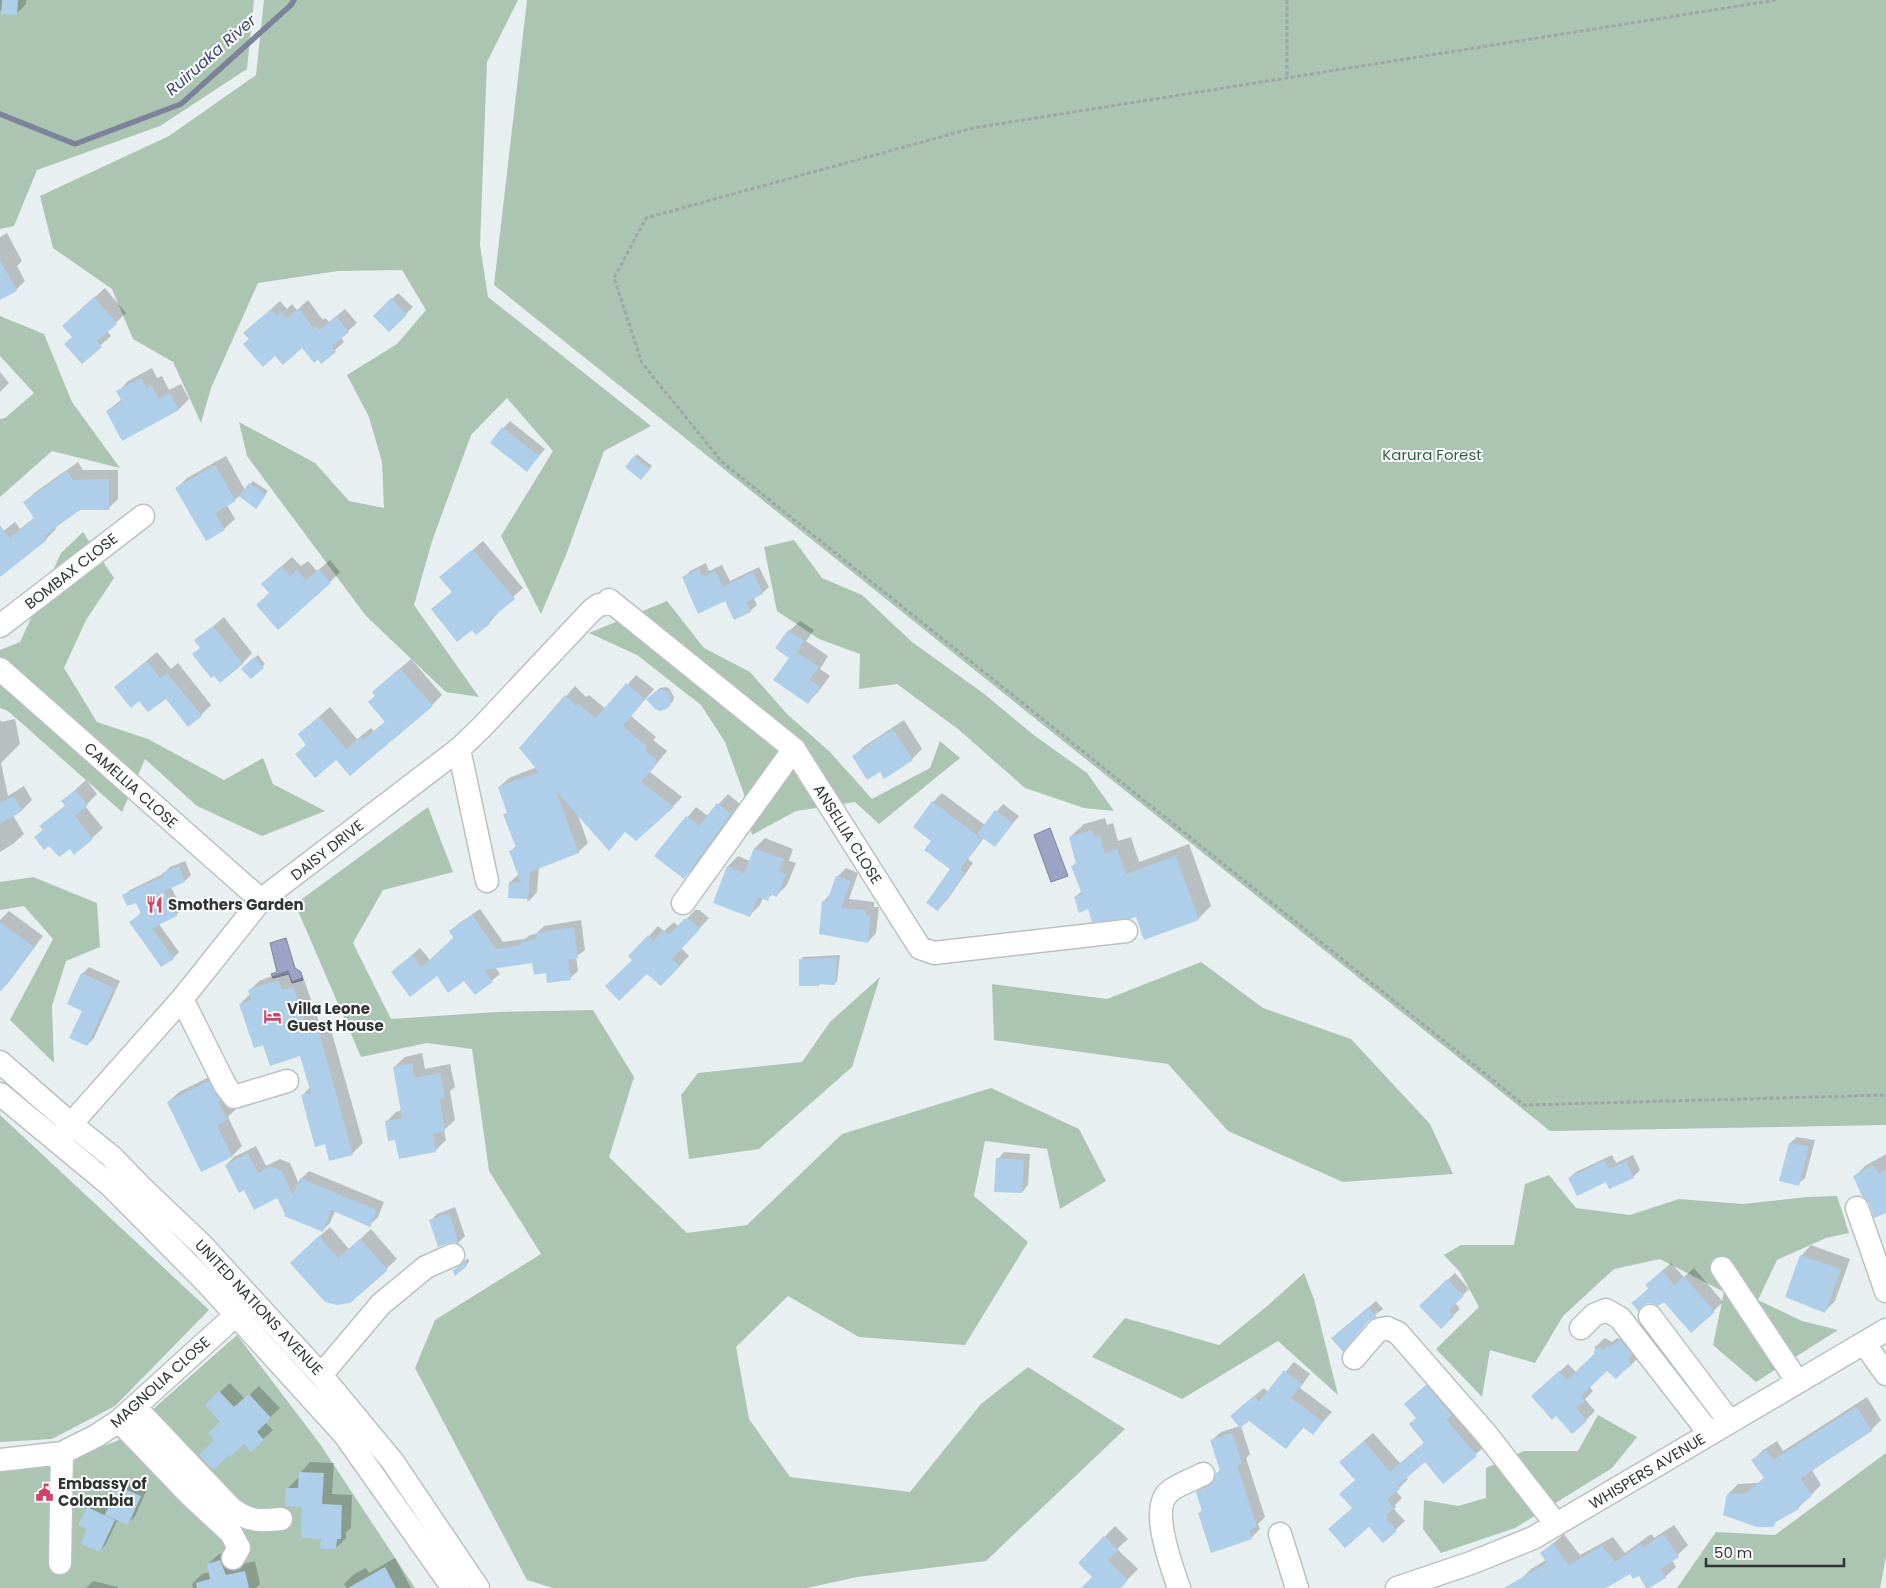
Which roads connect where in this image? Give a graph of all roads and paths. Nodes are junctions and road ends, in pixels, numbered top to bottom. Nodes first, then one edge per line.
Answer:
1 (1287, 0) edge
2 (1776, 0) edge
3 (1287, 78) junction
4 (143, 516) dead end
5 (609, 603) joint
6 (0, 626) edge
7 (0, 669) edge
8 (458, 749) junction
9 (794, 749) junction
10 (487, 881) dead end
11 (261, 900) junction
12 (683, 902) dead end
13 (1126, 932) dead end
14 (182, 999) junction
15 (0, 1062) edge
16 (287, 1081) dead end
17 (0, 1094) edge
18 (1886, 1095) edge
19 (72, 1134) junction
20 (1857, 1208) dead end
21 (453, 1255) dead end
22 (1722, 1268) dead end
23 (1886, 1291) edge
24 (244, 1307) junction
25 (1650, 1316) dead end
26 (1581, 1328) dead end
27 (1886, 1330) edge
28 (1864, 1343) junction
29 (1354, 1358) dead end
30 (1886, 1374) edge
31 (321, 1375) junction
32 (1797, 1381) junction
33 (127, 1414) junction
34 (1730, 1422) junction
35 (1710, 1434) junction
36 (62, 1453) junction
37 (0, 1460) edge
38 (1203, 1474) dead end
39 (281, 1519) dead end
40 (1556, 1524) junction
41 (1280, 1534) dead end
42 (232, 1558) dead end
43 (60, 1563) dead end
44 (453, 1588) edge
45 (478, 1588) edge
46 (1179, 1588) edge
47 (1297, 1588) edge
48 (1398, 1588) edge

1 - 3 path
2 - 3 path
3 - 18 path
4 - 6 street, BOMBAX CLOSE
5 - 8 street, DAISY DRIVE
5 - 9 street, ANSELLIA CLOSE
7 - 11 street, CAMELLIA CLOSE
8 - 10 street
8 - 11 street, DAISY DRIVE
9 - 12 street
9 - 13 street, ANSELLIA CLOSE
11 - 14 street, DAISY DRIVE
14 - 16 street
14 - 19 street, DAISY DRIVE
15 - 19 street, UNITED NATIONS AVENUE
17 - 19 street, UNITED NATIONS AVENUE
19 - 24 street, UNITED NATIONS AVENUE
19 - 24 street, UNITED NATIONS AVENUE
20 - 23 street
21 - 31 street
22 - 32 street
24 - 31 street, UNITED NATIONS AVENUE
24 - 33 street, MAGNOLIA CLOSE
24 - 44 street, UNITED NATIONS AVENUE
25 - 34 street
26 - 35 street
27 - 28 street, WHISPERS AVENUE
28 - 30 street
28 - 32 street, WHISPERS AVENUE
29 - 40 street
31 - 45 street, UNITED NATIONS AVENUE
32 - 34 street, WHISPERS AVENUE
33 - 36 street, MAGNOLIA CLOSE
33 - 39 street
33 - 42 street
34 - 35 street, WHISPERS AVENUE
35 - 40 street, WHISPERS AVENUE
36 - 37 street, MAGNOLIA CLOSE
36 - 43 street
38 - 46 street
40 - 48 street, WHISPERS AVENUE
41 - 47 street

